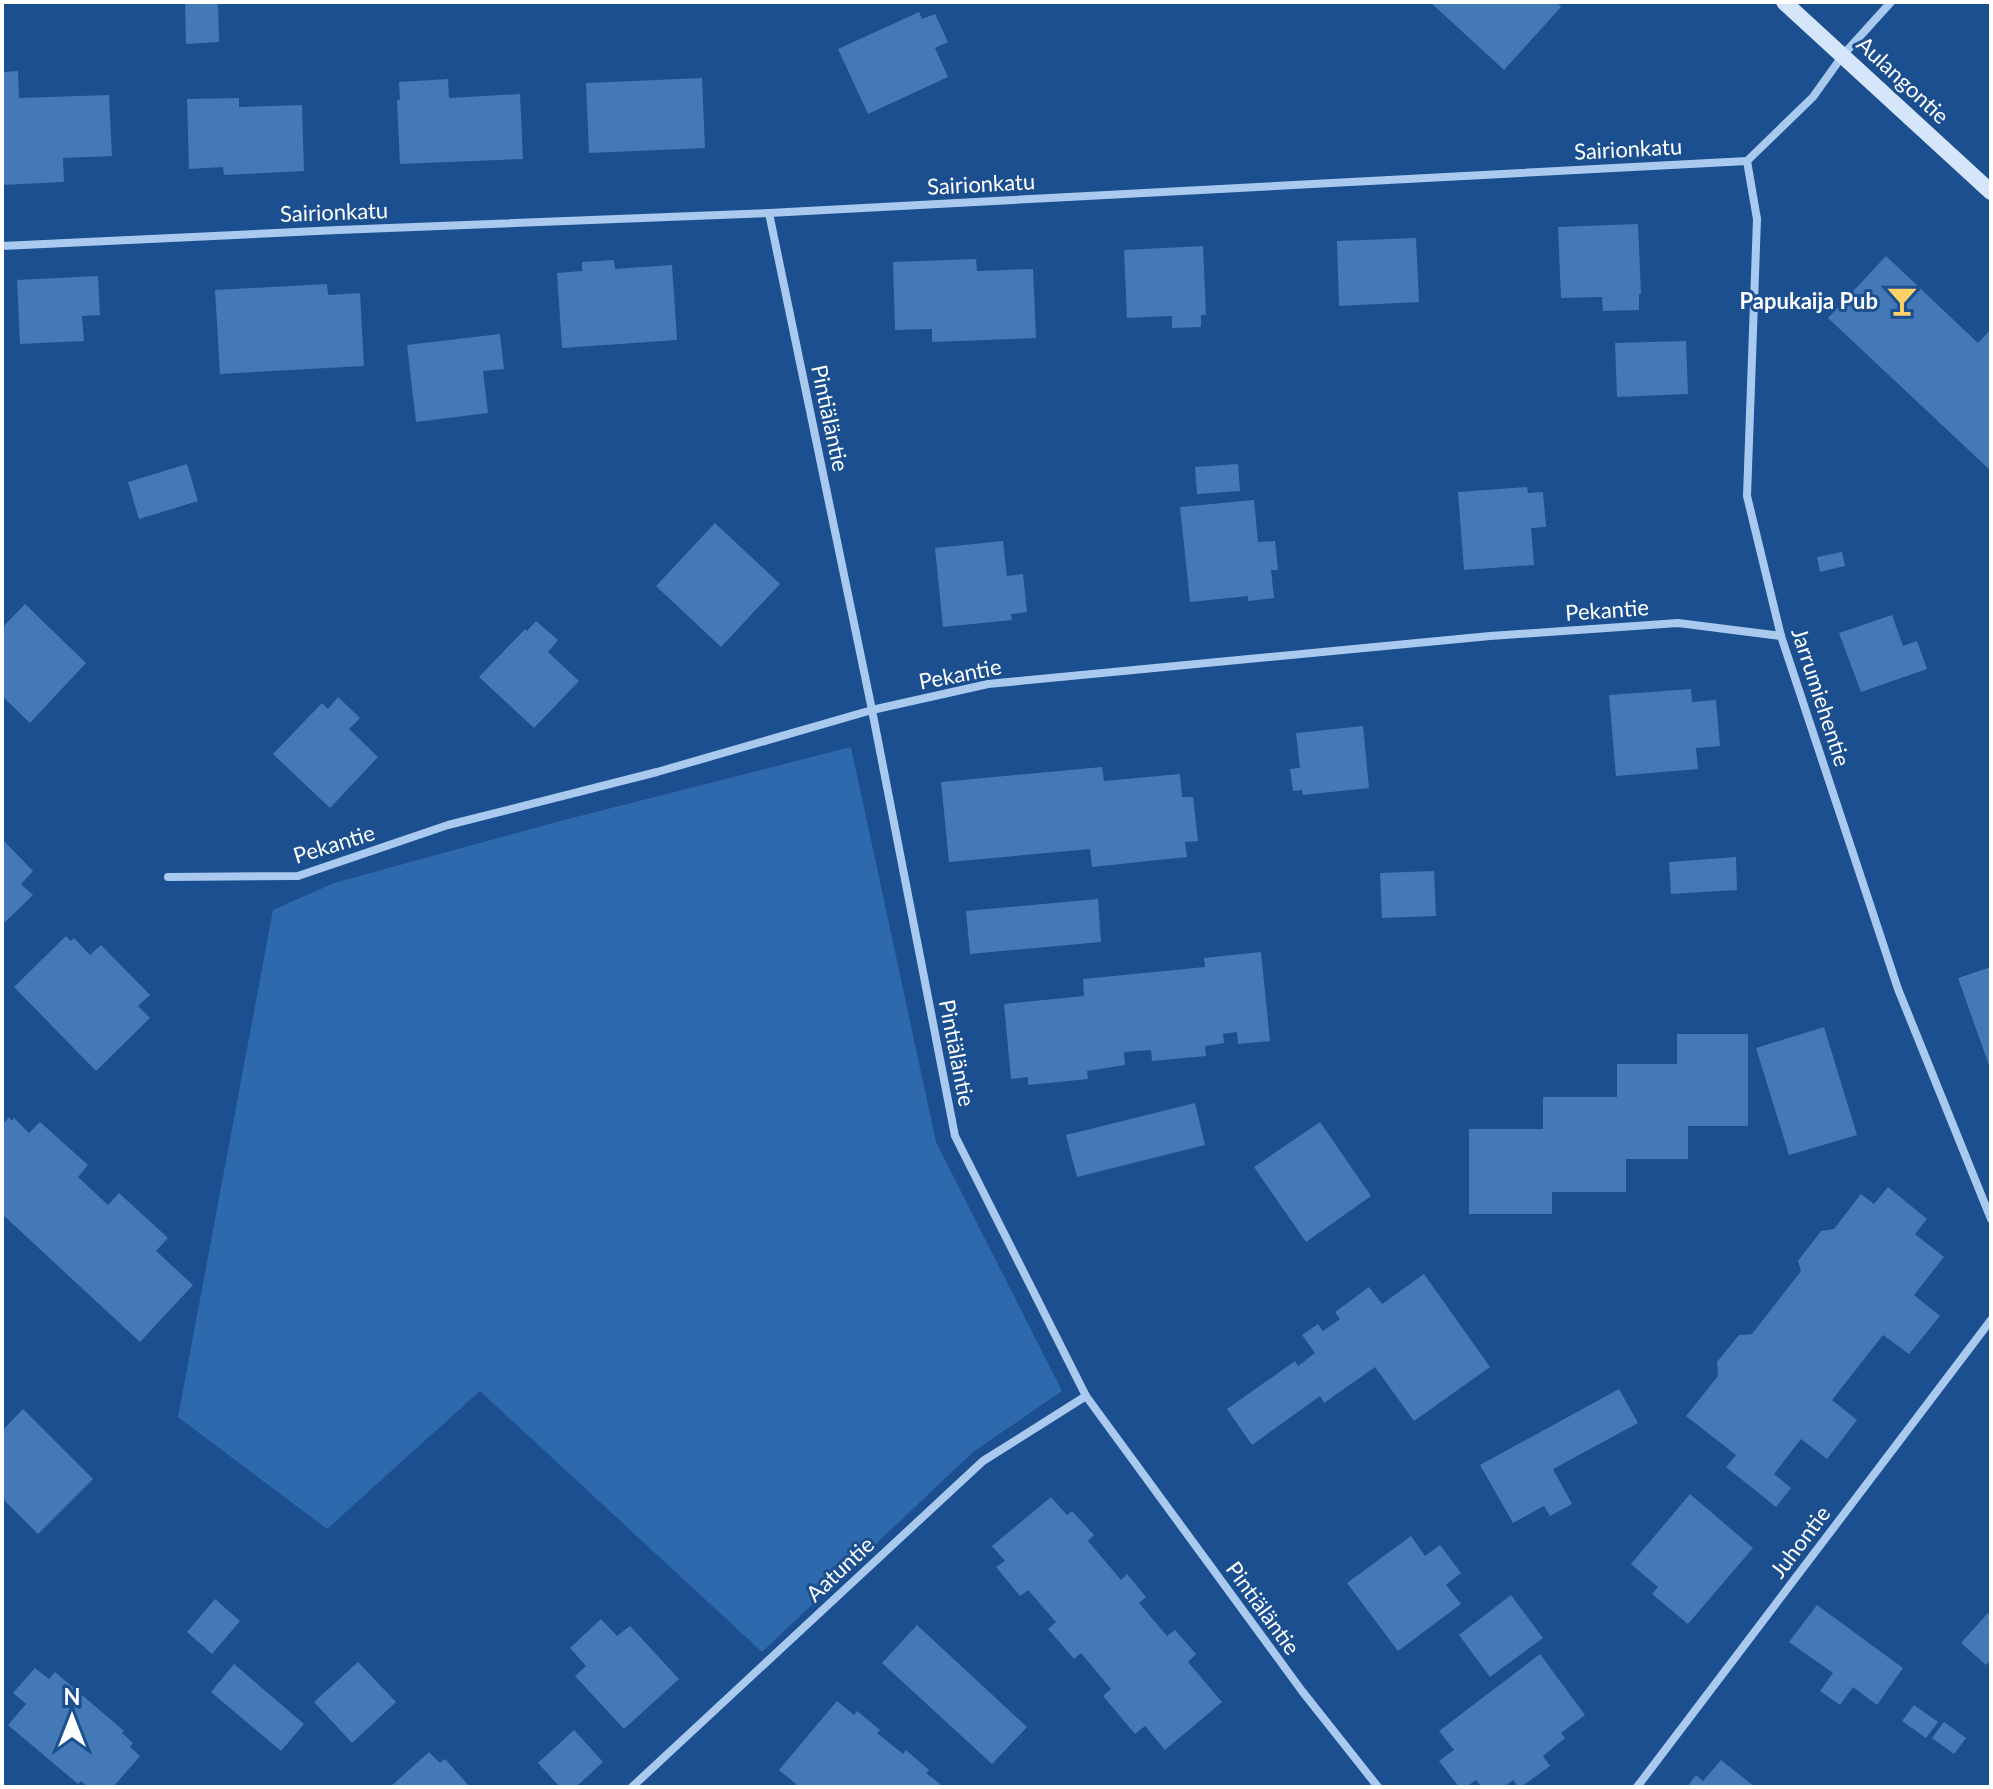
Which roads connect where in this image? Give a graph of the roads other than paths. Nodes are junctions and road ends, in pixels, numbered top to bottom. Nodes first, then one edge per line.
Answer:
1 (1784, 2) edge
2 (1891, 2) edge
3 (1843, 55) junction
4 (1747, 161) junction
5 (1991, 192) edge
6 (769, 213) junction
7 (2, 246) edge
8 (1781, 636) junction
9 (872, 710) junction
10 (168, 877) dead end
11 (1991, 1219) edge
12 (1991, 1320) edge
13 (1086, 1396) junction
14 (632, 1787) edge
15 (1378, 1787) edge
16 (1637, 1787) edge

1 - 3 main road, Aulangontie
2 - 3 street
3 - 4 street
3 - 5 main road, Aulangontie
4 - 6 street, Sairionkatu
4 - 8 street, Jarrumiehentie
6 - 7 street, Sairionkatu
6 - 9 street, Pintiäläntie
8 - 9 street, Pekantie
8 - 11 street, Jarrumiehentie
9 - 10 street, Pekantie
9 - 13 street, Pintiäläntie
12 - 16 street, Juhontie
13 - 14 street, Aatuntie
13 - 15 street, Pintiäläntie

